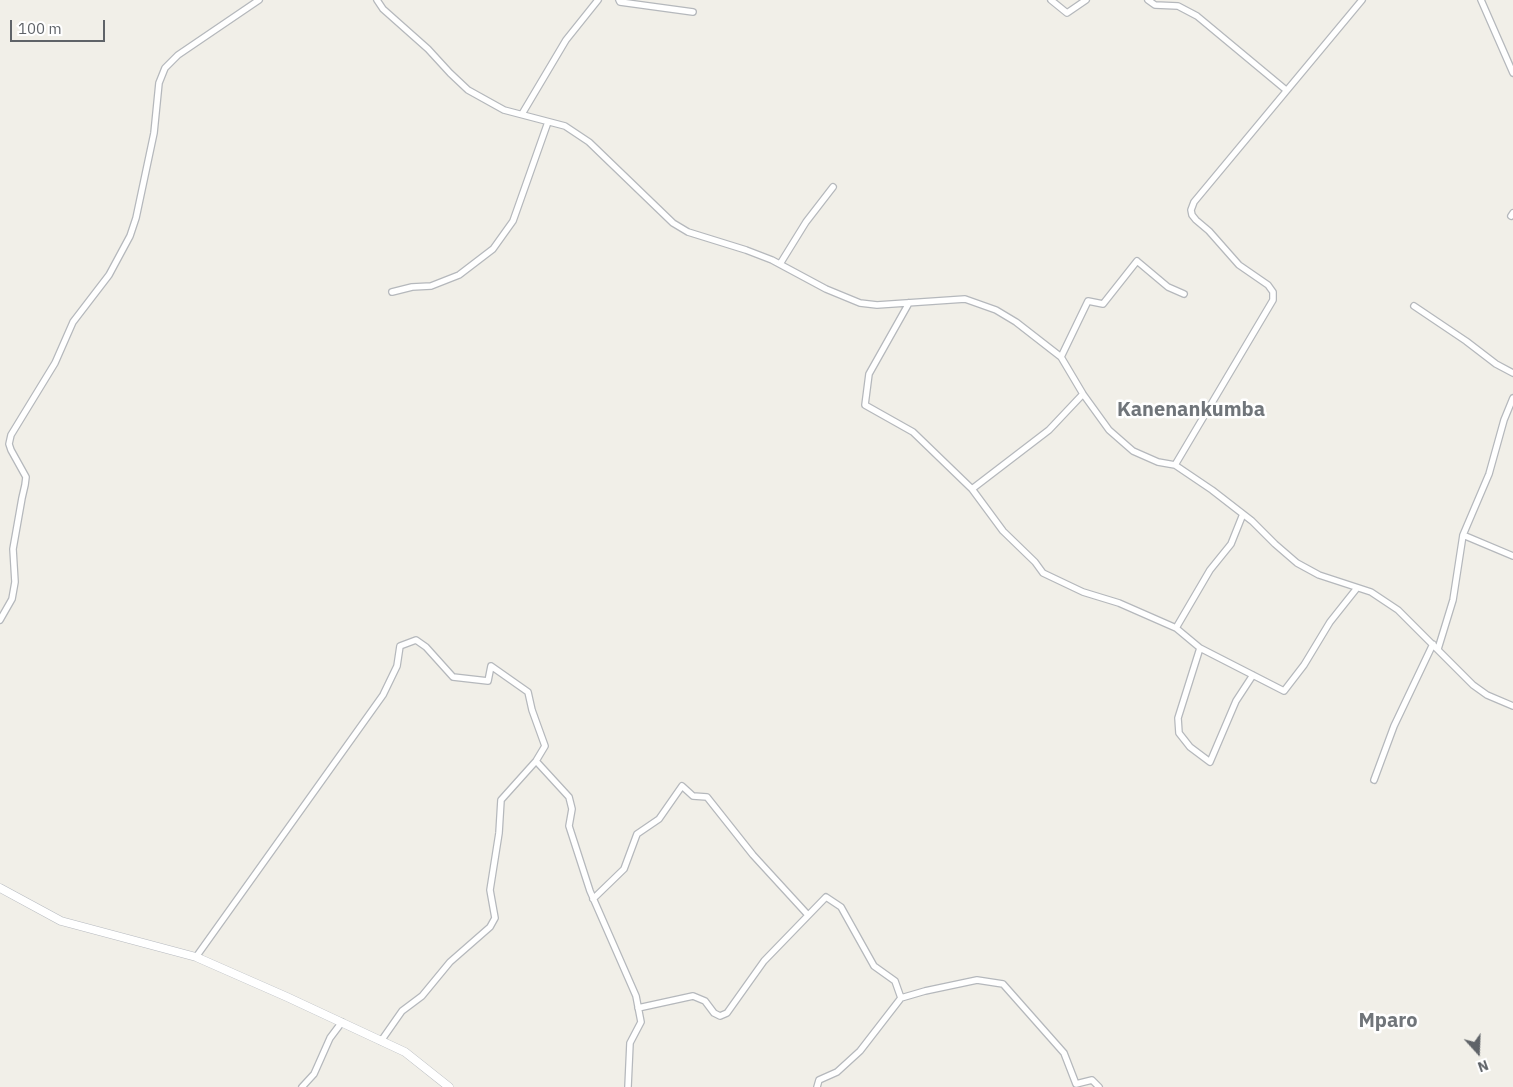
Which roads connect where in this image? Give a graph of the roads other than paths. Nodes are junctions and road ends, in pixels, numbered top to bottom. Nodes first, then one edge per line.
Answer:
1 (258, 0) edge
2 (377, 0) edge
3 (598, 0) edge
4 (620, 0) edge
5 (1051, 0) edge
6 (1086, 0) edge
7 (1148, 0) edge
8 (1362, 0) edge
9 (1481, 0) edge
10 (693, 12) dead end
11 (1513, 73) edge
12 (1286, 90) junction
13 (522, 114) junction
14 (548, 122) junction
15 (833, 187) dead end
16 (780, 264) junction
17 (392, 292) dead end
18 (1184, 294) dead end
19 (909, 303) junction
20 (1414, 306) dead end
21 (1062, 357) junction
22 (1513, 373) edge
23 (1084, 394) junction
24 (1512, 399) edge
25 (1175, 465) junction
26 (972, 489) junction
27 (1244, 514) junction
28 (1463, 535) junction
29 (1513, 556) edge
30 (1357, 588) junction
31 (0, 620) edge
32 (1176, 628) junction
33 (1436, 647) junction
34 (1200, 648) junction
35 (1253, 675) junction
36 (1513, 706) edge
37 (536, 761) junction
38 (1374, 780) dead end
39 (0, 888) edge
40 (593, 899) junction
41 (808, 915) junction
42 (196, 958) junction
43 (901, 998) junction
44 (638, 1008) junction
45 (342, 1022) junction
46 (381, 1041) junction
47 (302, 1087) edge
48 (450, 1087) edge
49 (628, 1087) edge
50 (817, 1087) edge
51 (1099, 1087) edge

1 - 31 street
2 - 13 street
3 - 13 street
4 - 10 street
5 - 6 street
7 - 12 street
8 - 12 street
9 - 11 street
12 - 25 street
13 - 14 street
14 - 16 street
14 - 17 street
15 - 16 street
16 - 19 street
18 - 21 street
19 - 21 street
19 - 26 street
20 - 22 street
21 - 23 street
23 - 25 street
23 - 26 street
24 - 28 street
25 - 27 street
26 - 32 street
27 - 30 street
27 - 32 street
28 - 29 street
28 - 33 street
30 - 33 street
30 - 35 street
32 - 34 street
33 - 36 street
33 - 38 street
34 - 35 street
34 - 35 street
37 - 40 street
37 - 42 street
37 - 46 street
39 - 42 street
40 - 41 street
40 - 44 street
41 - 43 street
41 - 44 street
42 - 45 street
43 - 50 street
43 - 51 street
44 - 49 street
45 - 46 street
45 - 47 street
46 - 48 street

